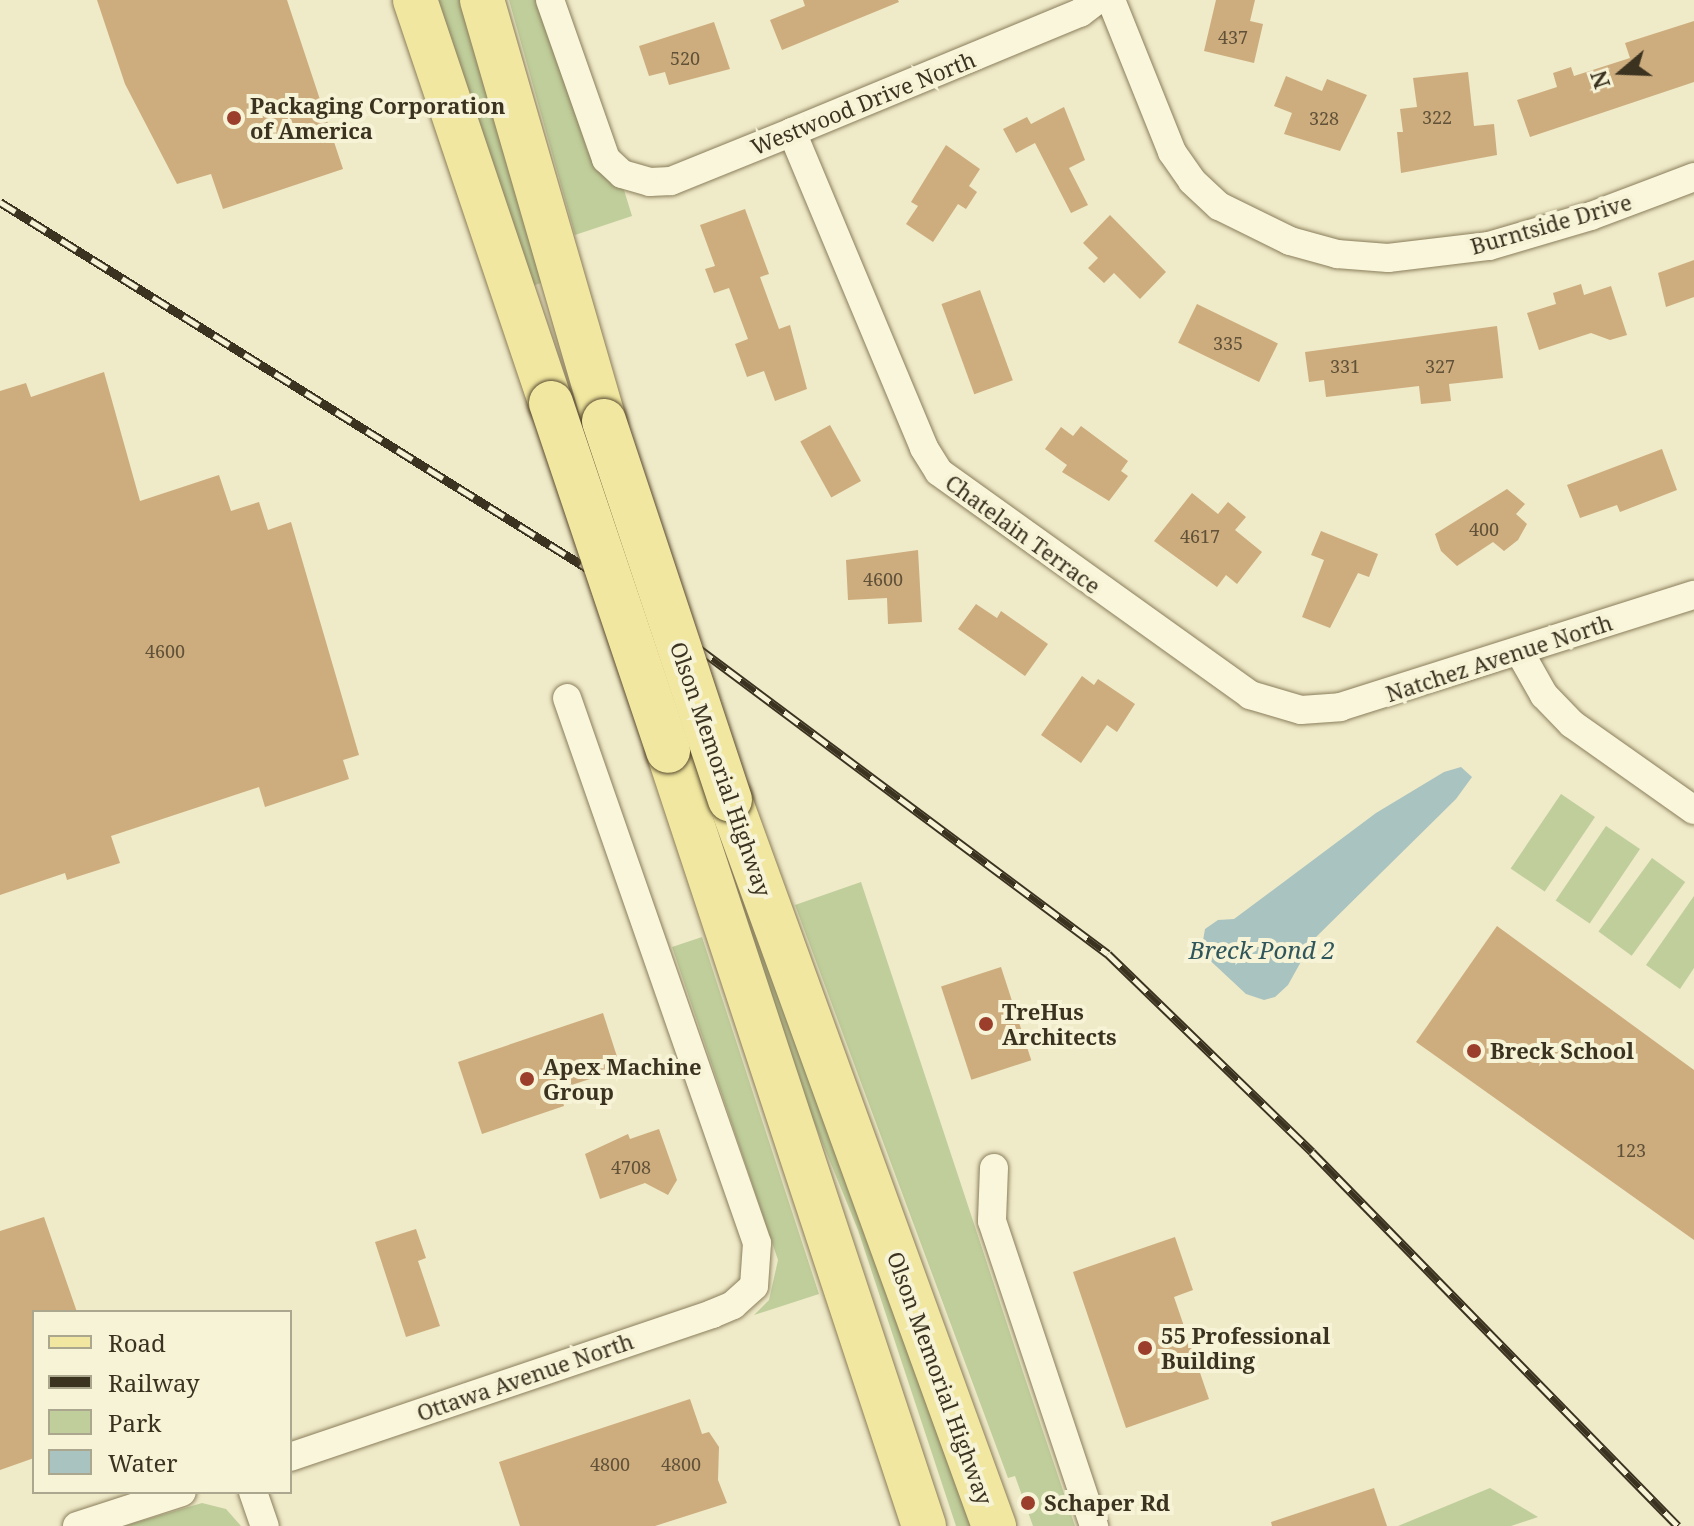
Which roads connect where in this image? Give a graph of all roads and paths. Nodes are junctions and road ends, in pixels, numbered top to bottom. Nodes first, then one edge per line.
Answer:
1 (415, 0) edge
2 (482, 0) edge
3 (550, 0) edge
4 (1097, 0) edge
5 (1111, 0) edge
6 (792, 132) junction
7 (1694, 177) edge
8 (1694, 595) edge
9 (1519, 651) junction
10 (567, 698) dead end
11 (1301, 710) joint
12 (1694, 810) edge
13 (994, 1168) dead end
14 (292, 1456) edge
15 (176, 1494) edge
16 (254, 1494) edge
17 (77, 1526) edge
18 (265, 1526) edge
19 (924, 1526) edge
20 (994, 1526) edge
21 (1094, 1526) edge

1 - 19 main road, Olson Memorial Highway, bridge
2 - 20 main road, Olson Memorial Highway, bridge
3 - 6 street, Westwood Drive North
4 - 6 street, Westwood Drive North
5 - 7 street, Burntside Drive
6 - 11 street, Chatelain Terrace
8 - 9 street, Natchez Avenue North
9 - 11 street, Natchez Avenue North
9 - 12 street
10 - 14 street, Ottawa Avenue North
13 - 21 street
15 - 17 street
16 - 18 street

